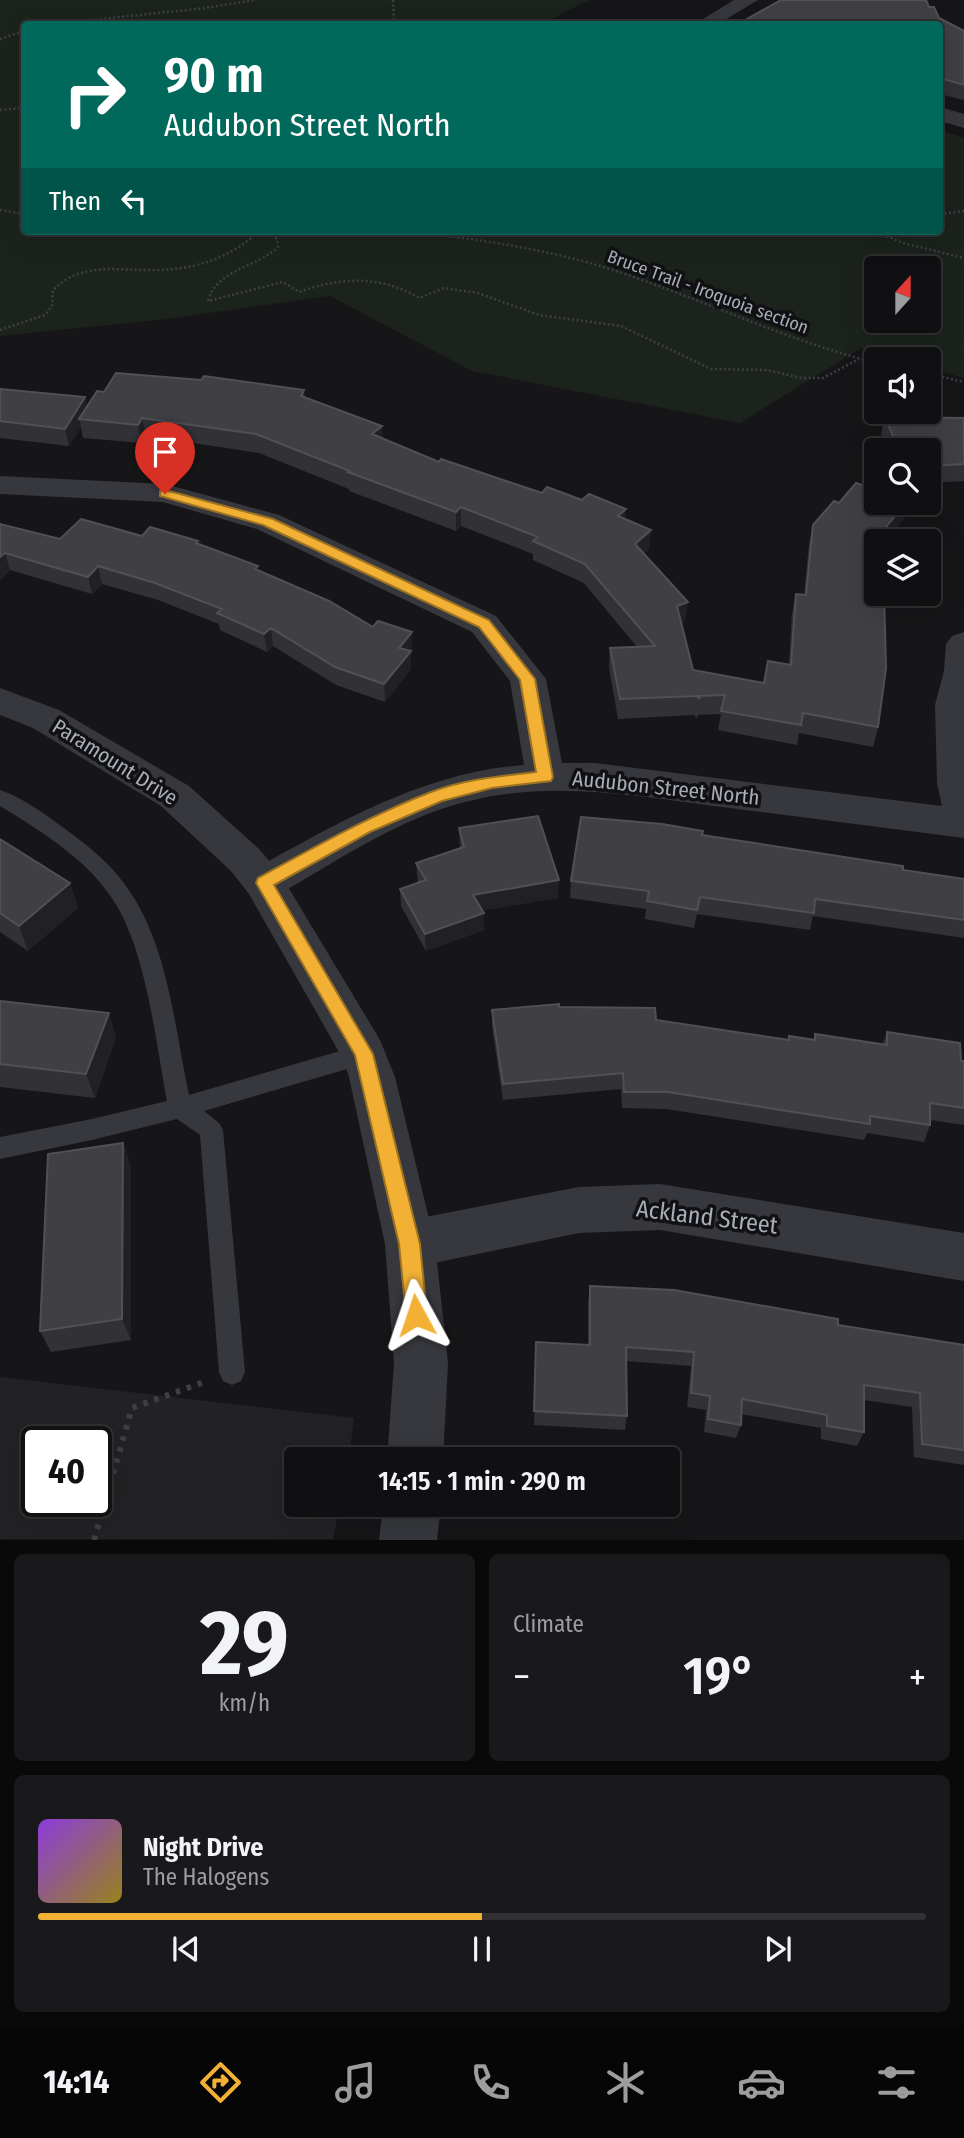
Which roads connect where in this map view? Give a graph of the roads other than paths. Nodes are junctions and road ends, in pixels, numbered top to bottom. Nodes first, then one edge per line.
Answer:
1 (748, 0) edge
2 (710, 21) edge
3 (943, 115) edge
4 (964, 121) edge
5 (0, 485) edge
6 (964, 644) edge
7 (0, 701) edge
8 (545, 777) junction
9 (0, 797) edge
10 (963, 823) edge
11 (264, 883) junction
12 (364, 1054) junction
13 (180, 1108) junction
14 (0, 1148) edge
15 (410, 1244) junction
16 (964, 1257) edge
17 (232, 1372) road end
18 (416, 1447) edge
19 (411, 1517) edge
20 (408, 1539) edge

1 - 2 street
3 - 4 street
5 - 8 street
6 - 10 street
7 - 11 street, Paramount Drive
8 - 10 street, Audubon Street North
8 - 11 street, Audubon Street North
9 - 13 lane
11 - 12 street, Paramount Drive
12 - 13 lane
12 - 15 street, Paramount Drive
13 - 14 lane
13 - 17 lane
15 - 16 street, Ackland Street
15 - 18 street, Paramount Drive
19 - 20 street

